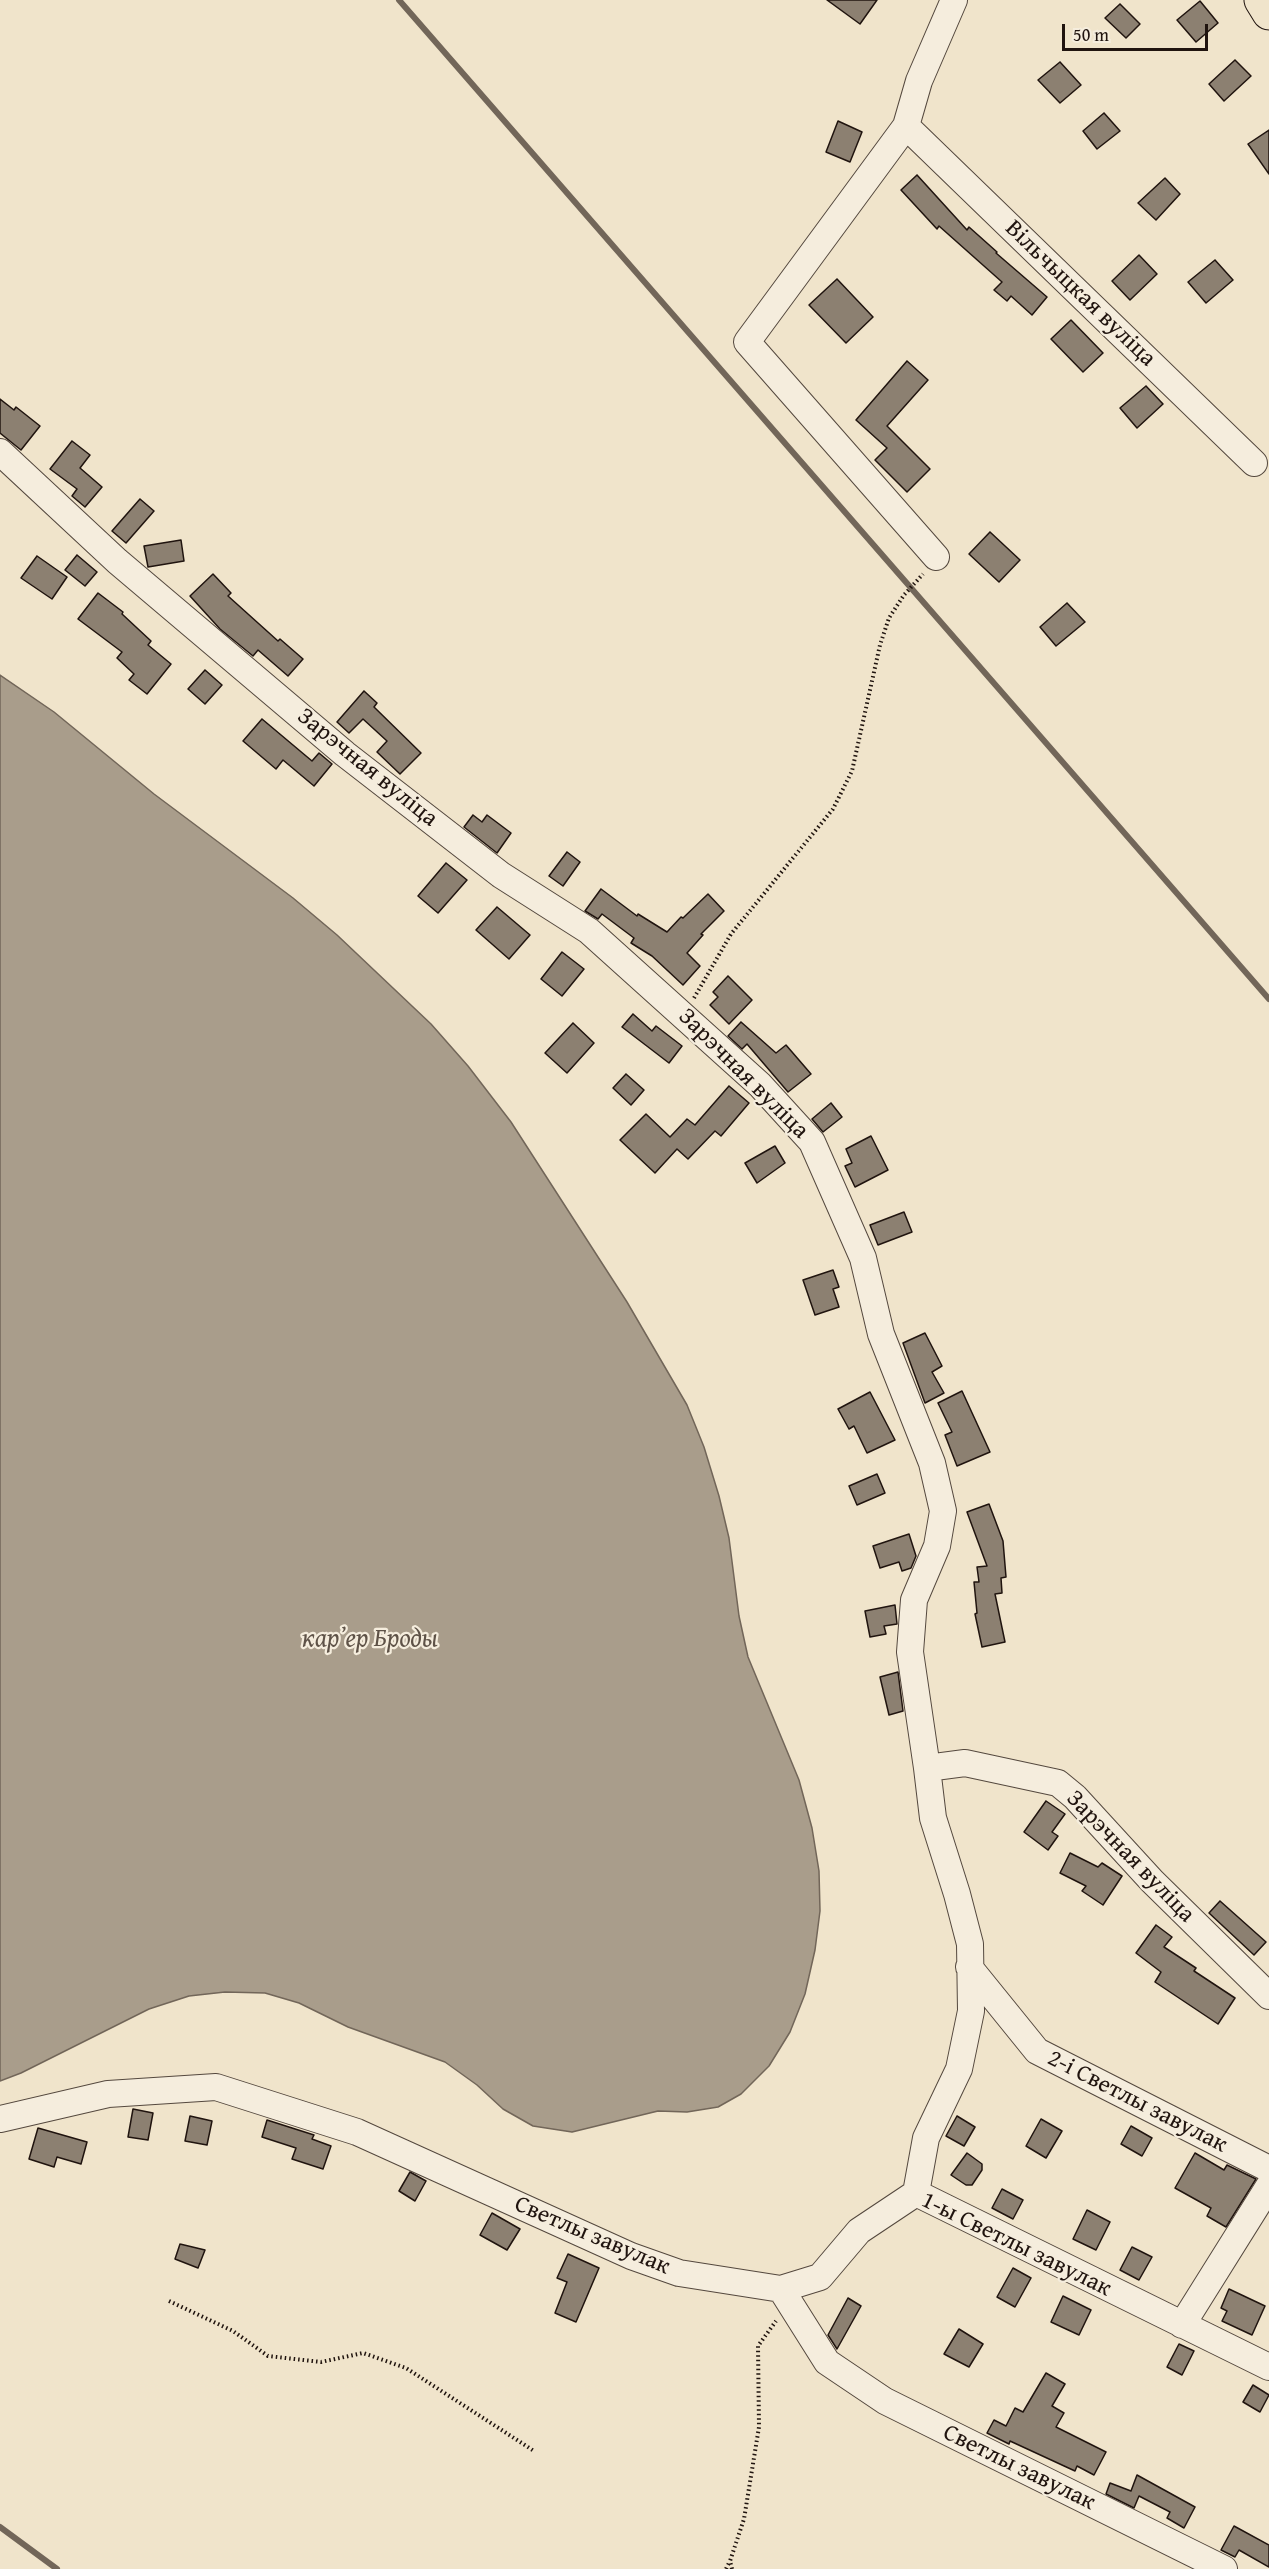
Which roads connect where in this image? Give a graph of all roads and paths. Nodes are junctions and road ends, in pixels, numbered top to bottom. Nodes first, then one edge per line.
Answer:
1 (954, 0) edge
2 (1261, 0) edge
3 (1269, 13) edge
4 (906, 126) junction
5 (0, 452) edge
6 (1254, 463) dead end
7 (936, 557) dead end
8 (920, 579) dead end
9 (684, 1015) junction
10 (927, 1768) junction
11 (969, 1967) junction
12 (1269, 1996) edge
13 (0, 2119) edge
14 (1269, 2169) edge
15 (1269, 2186) edge
16 (916, 2193) junction
17 (785, 2296) junction
18 (169, 2301) dead end
19 (1182, 2325) junction
20 (1269, 2367) edge
21 (534, 2451) dead end
22 (730, 2560) junction
23 (726, 2569) edge
24 (732, 2569) edge
25 (1224, 2569) edge

1 - 4 street
2 - 3 main road
4 - 6 street, Вільчыцкая вуліца
4 - 7 street
5 - 9 street, Зарэчная вуліца
8 - 9 path
9 - 10 street, Зарэчная вуліца
10 - 11 street
10 - 12 street, Зарэчная вуліца
11 - 14 street, 2-і Светлы завулак
11 - 16 street
13 - 17 street, Светлы завулак
15 - 19 street
16 - 17 street, 1-ы Светлы завулак
16 - 19 street, 1-ы Светлы завулак
17 - 22 path
17 - 25 street, Светлы завулак
18 - 21 path
19 - 20 street, 1-ы Светлы завулак
22 - 23 path
22 - 24 path

